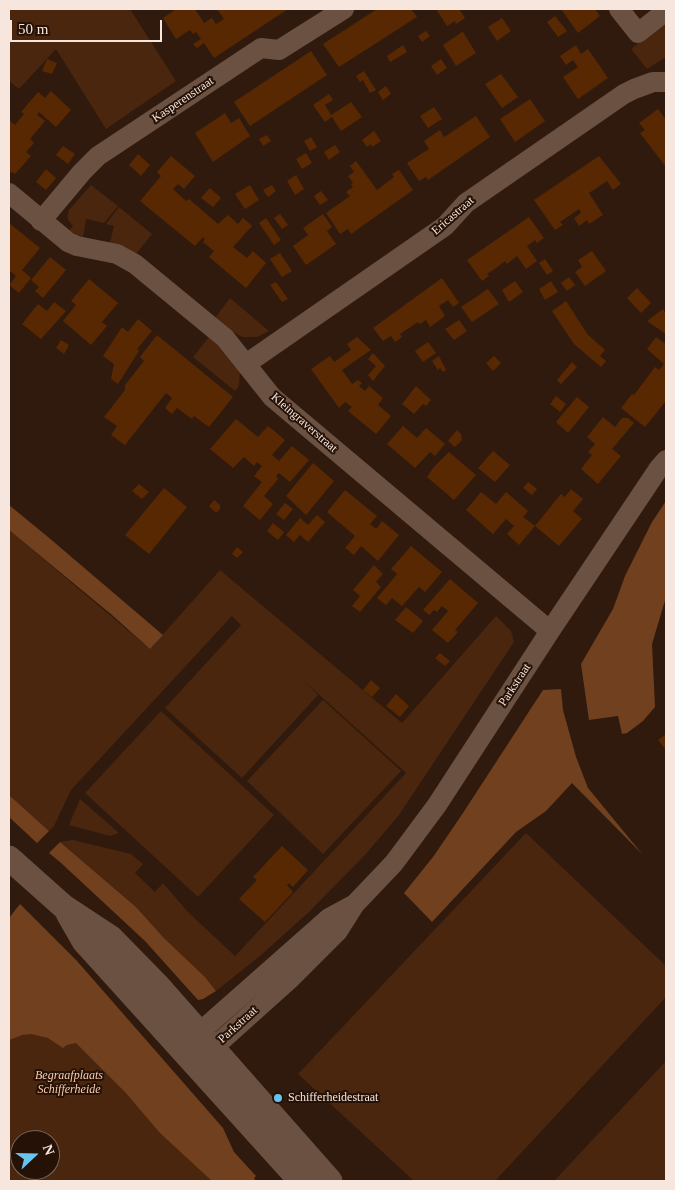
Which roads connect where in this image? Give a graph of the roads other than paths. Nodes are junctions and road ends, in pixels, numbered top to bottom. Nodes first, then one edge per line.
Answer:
1 (344, 9) edge
2 (619, 9) edge
3 (666, 11) edge
4 (666, 82) edge
5 (9, 193) edge
6 (41, 221) junction
7 (246, 364) junction
8 (666, 460) edge
9 (550, 631) junction
10 (9, 858) edge
11 (64, 907) junction
12 (206, 1040) junction
13 (189, 1058) junction
14 (300, 1181) edge
15 (330, 1181) edge

1 - 6 street, Kasperenstraat
2 - 3 street
4 - 7 street, Ericastraat
5 - 6 street, Kleingraverstraat
6 - 7 street, Kleingraverstraat
7 - 9 street, Kleingraverstraat
8 - 9 street, Parkstraat
9 - 12 street, Parkstraat
10 - 11 street
11 - 12 street
11 - 13 street
12 - 13 street, Parkstraat
12 - 15 street
13 - 14 street

